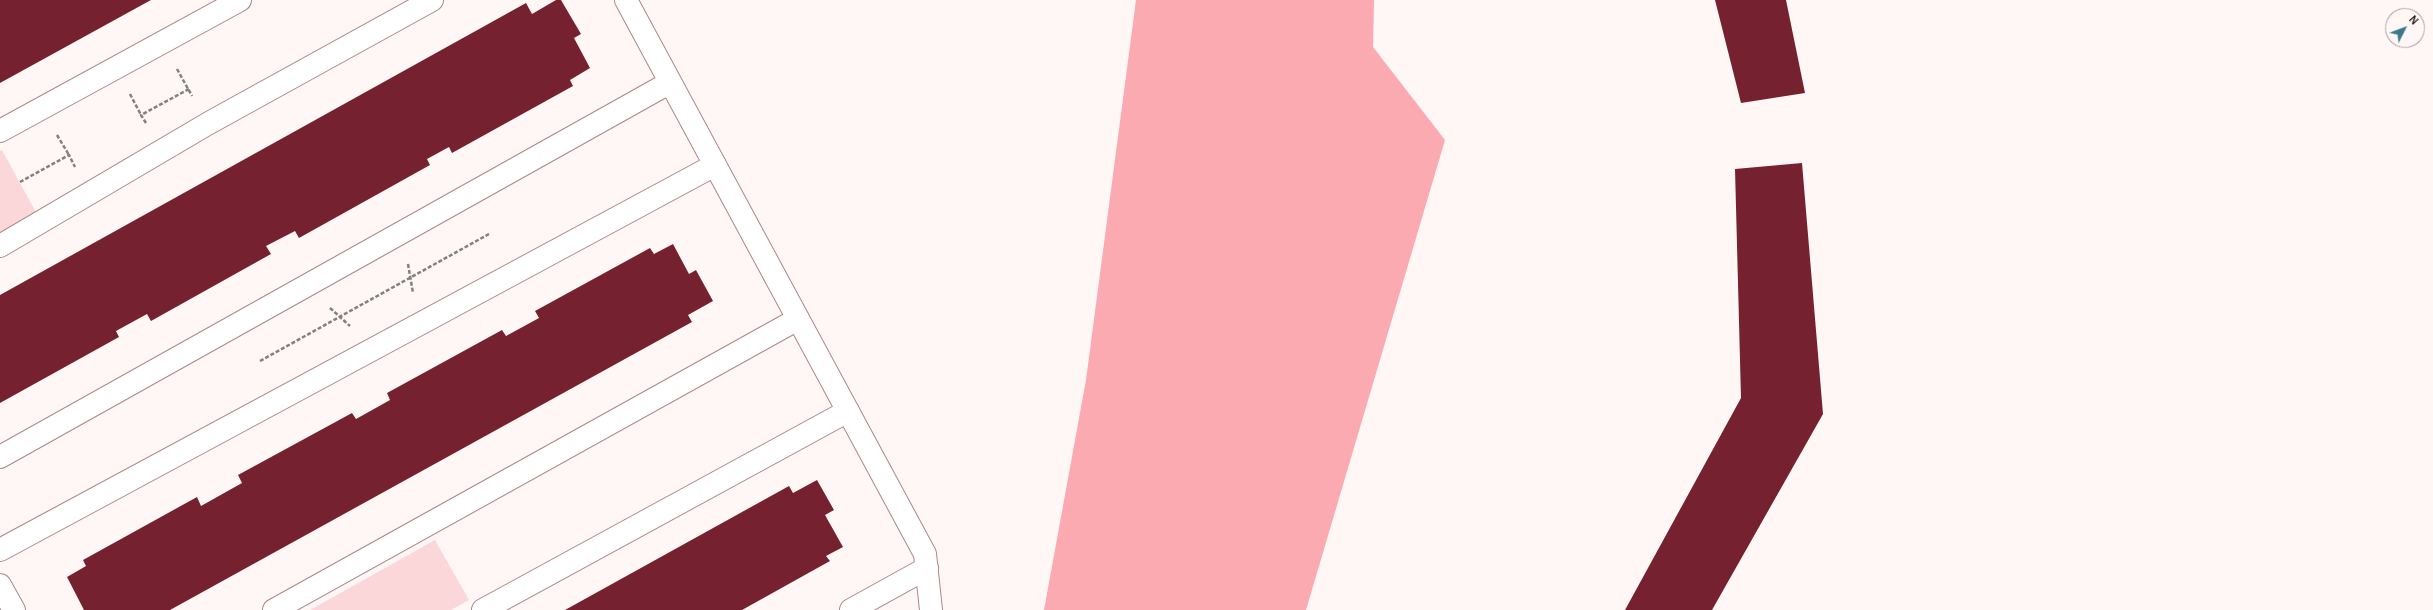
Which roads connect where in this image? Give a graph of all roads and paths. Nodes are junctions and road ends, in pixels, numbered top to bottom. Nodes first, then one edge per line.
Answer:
1 (240, 0) edge
2 (432, 0) edge
3 (626, 0) edge
4 (163, 42) junction
5 (669, 82) junction
6 (123, 98) dead end
7 (141, 115) dead end
8 (209, 123) junction
9 (0, 131) edge
10 (63, 131) dead end
11 (69, 155) dead end
12 (715, 165) junction
13 (403, 232) junction
14 (489, 234) dead end
15 (0, 246) edge
16 (410, 278) junction
17 (307, 285) junction
18 (340, 316) junction
19 (798, 319) junction
20 (418, 325) junction
21 (374, 349) junction
22 (260, 361) dead end
23 (848, 411) junction
24 (0, 457) edge
25 (0, 550) edge
26 (927, 568) junction
27 (0, 585) edge
28 (14, 610) edge
29 (274, 610) edge
30 (483, 610) edge
31 (851, 610) edge
32 (931, 610) edge

1 - 4 street
2 - 8 street
3 - 5 street
4 - 8 path
4 - 9 street
5 - 12 street
5 - 13 street
6 - 7 path
8 - 15 street
10 - 11 path
12 - 19 street
12 - 20 street
13 - 16 path
13 - 17 street
14 - 16 path
16 - 18 path
16 - 20 path
17 - 18 path
17 - 24 street
18 - 21 path
18 - 22 path
19 - 23 street
19 - 29 street
20 - 21 street
21 - 25 street
23 - 26 street
23 - 30 street
26 - 31 street
26 - 32 street
27 - 28 street

